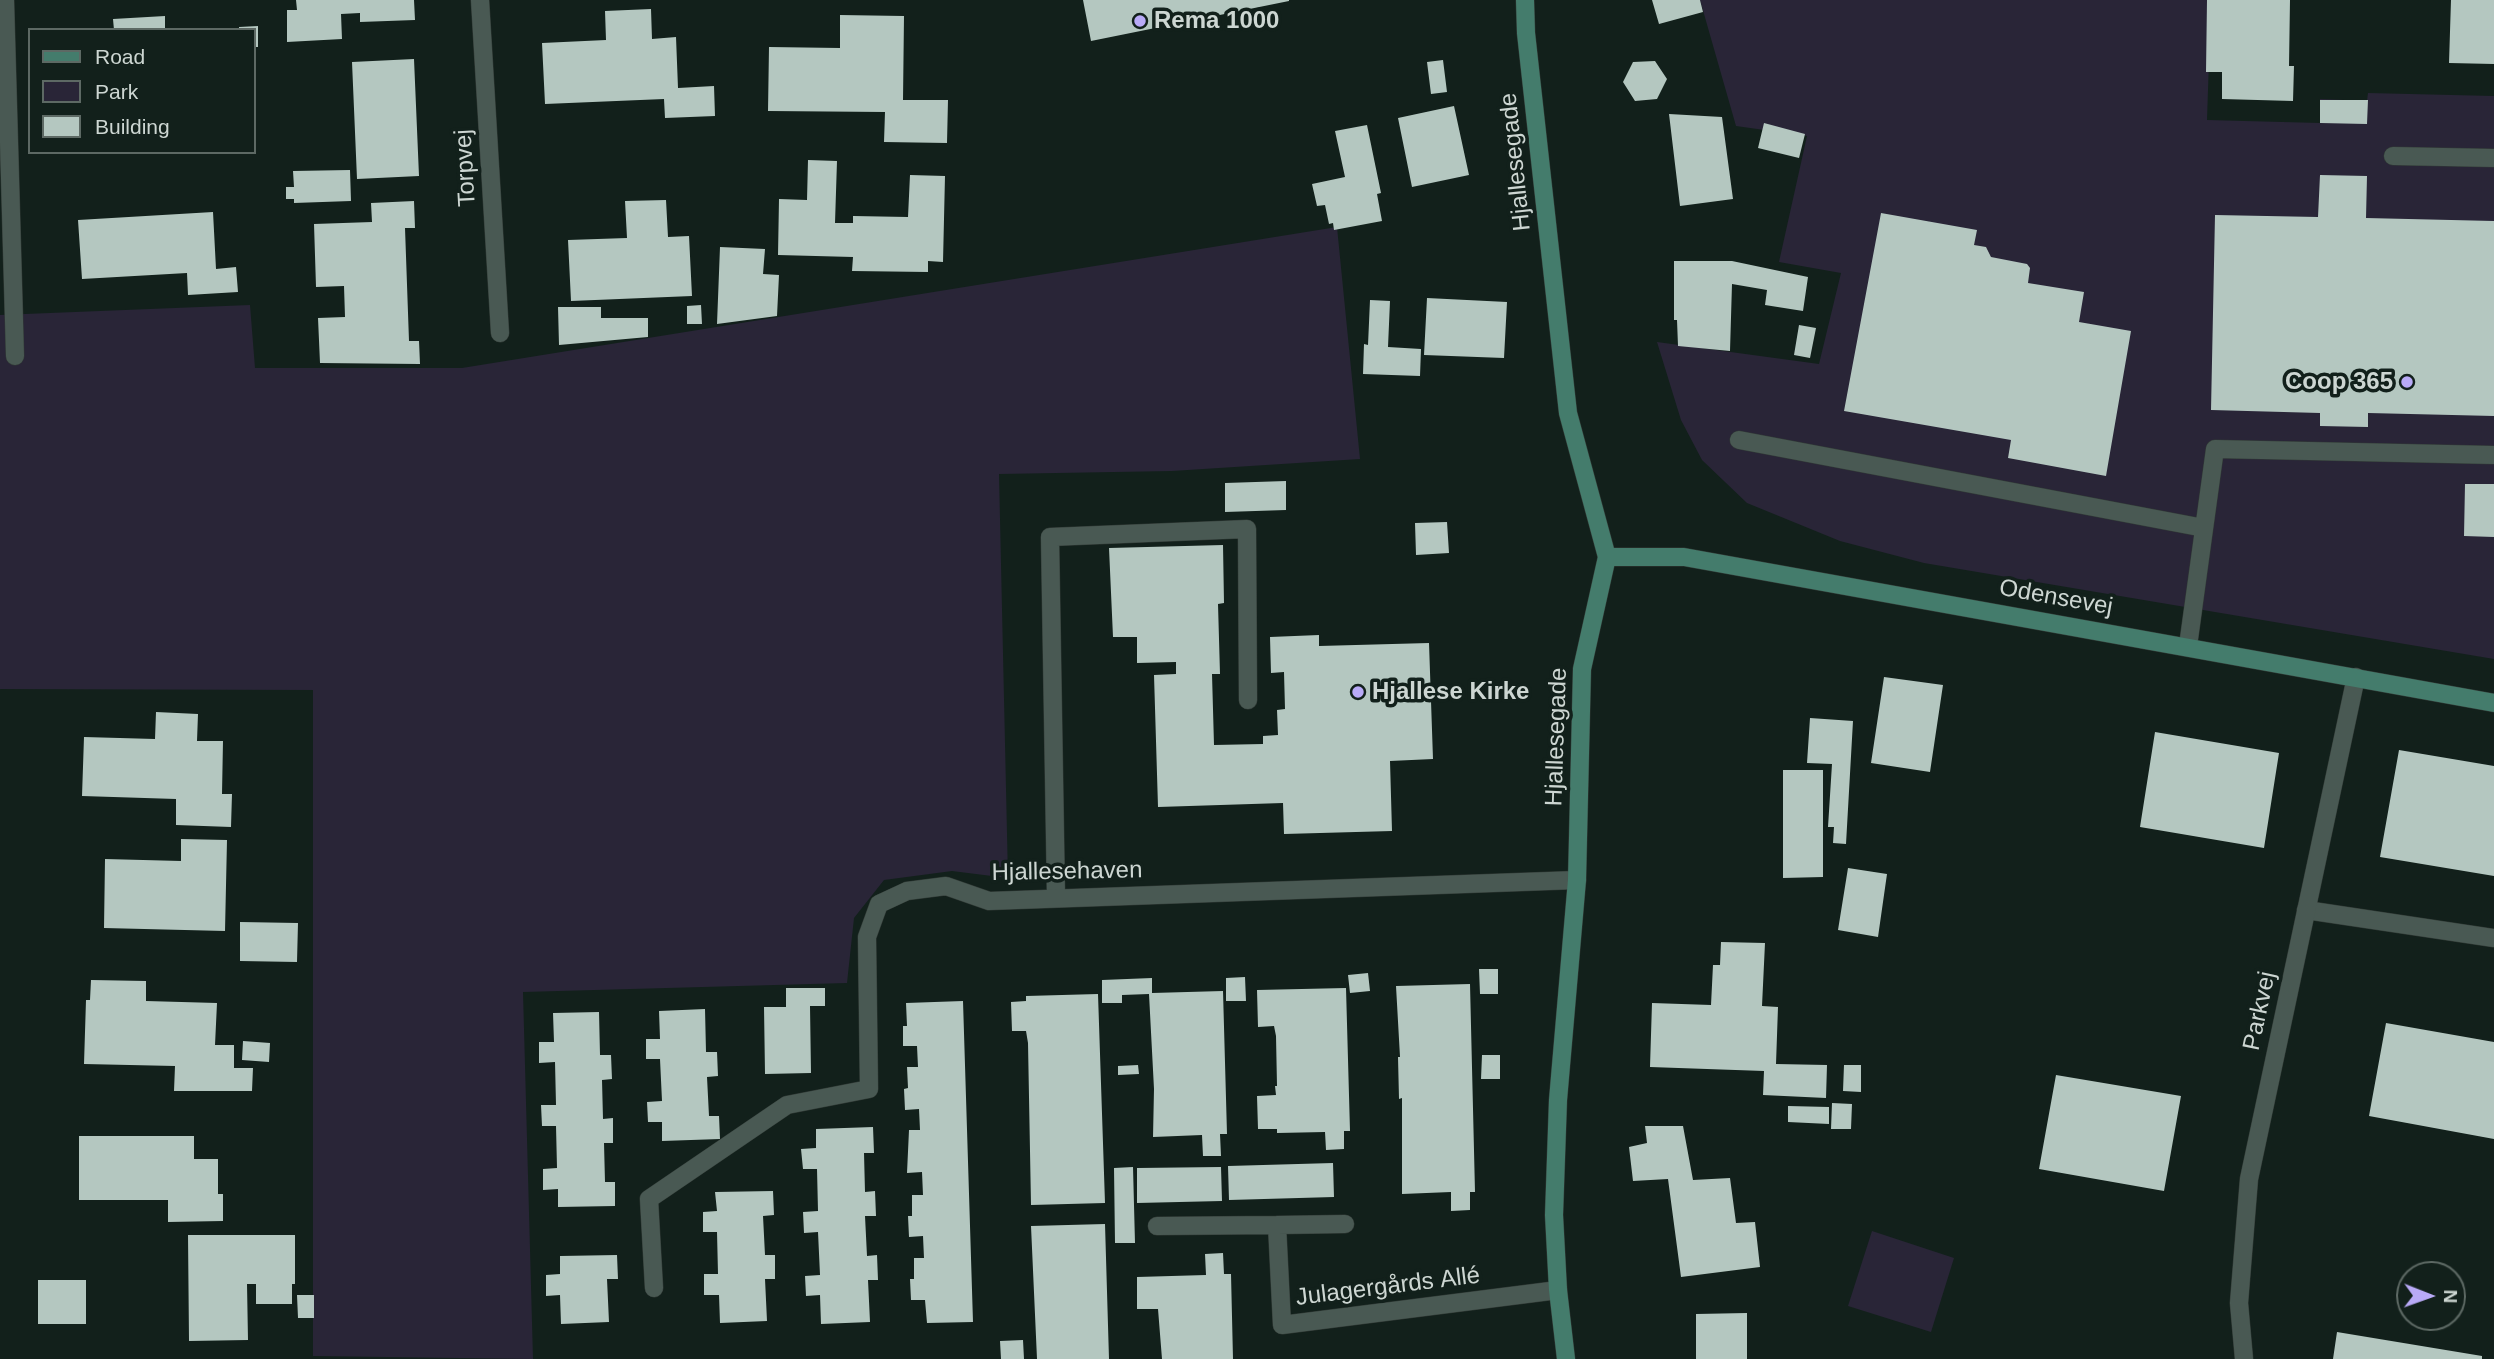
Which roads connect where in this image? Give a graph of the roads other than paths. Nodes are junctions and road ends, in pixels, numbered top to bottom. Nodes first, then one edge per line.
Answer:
1 (5, 0) edge
2 (480, 0) edge
3 (1525, 0) edge
4 (2393, 156) dead end
5 (2494, 158) edge
6 (500, 333) dead end
7 (15, 356) dead end
8 (1739, 440) dead end
9 (2494, 455) edge
10 (2204, 528) junction
11 (1607, 557) junction
12 (2188, 646) junction
13 (2356, 677) junction
14 (1248, 700) dead end
15 (2494, 703) edge
16 (1577, 880) junction
17 (1056, 897) junction
18 (2306, 910) junction
19 (2494, 939) edge
20 (1345, 1224) dead end
21 (1277, 1225) junction
22 (1157, 1226) dead end
23 (654, 1288) dead end
24 (1558, 1290) junction
25 (1566, 1359) edge
26 (2244, 1359) edge

1 - 7 street
2 - 6 street, Torpvej
3 - 11 street, Hjallesegade
4 - 5 street
8 - 10 street
9 - 10 street
10 - 12 street
11 - 12 street, Odensevej
11 - 16 street, Hjallesegade
12 - 13 street, Odensevej
13 - 15 street, Odensevej
13 - 18 street, Parkvej
14 - 17 street
16 - 17 street, Hjallesehaven
16 - 24 street, Hjallesegade
17 - 23 street, Hjallesehaven
18 - 19 street
18 - 26 street, Parkvej
20 - 21 street
21 - 22 street
21 - 24 street, Julagergårds Allé
24 - 25 street, Hjallesegade

